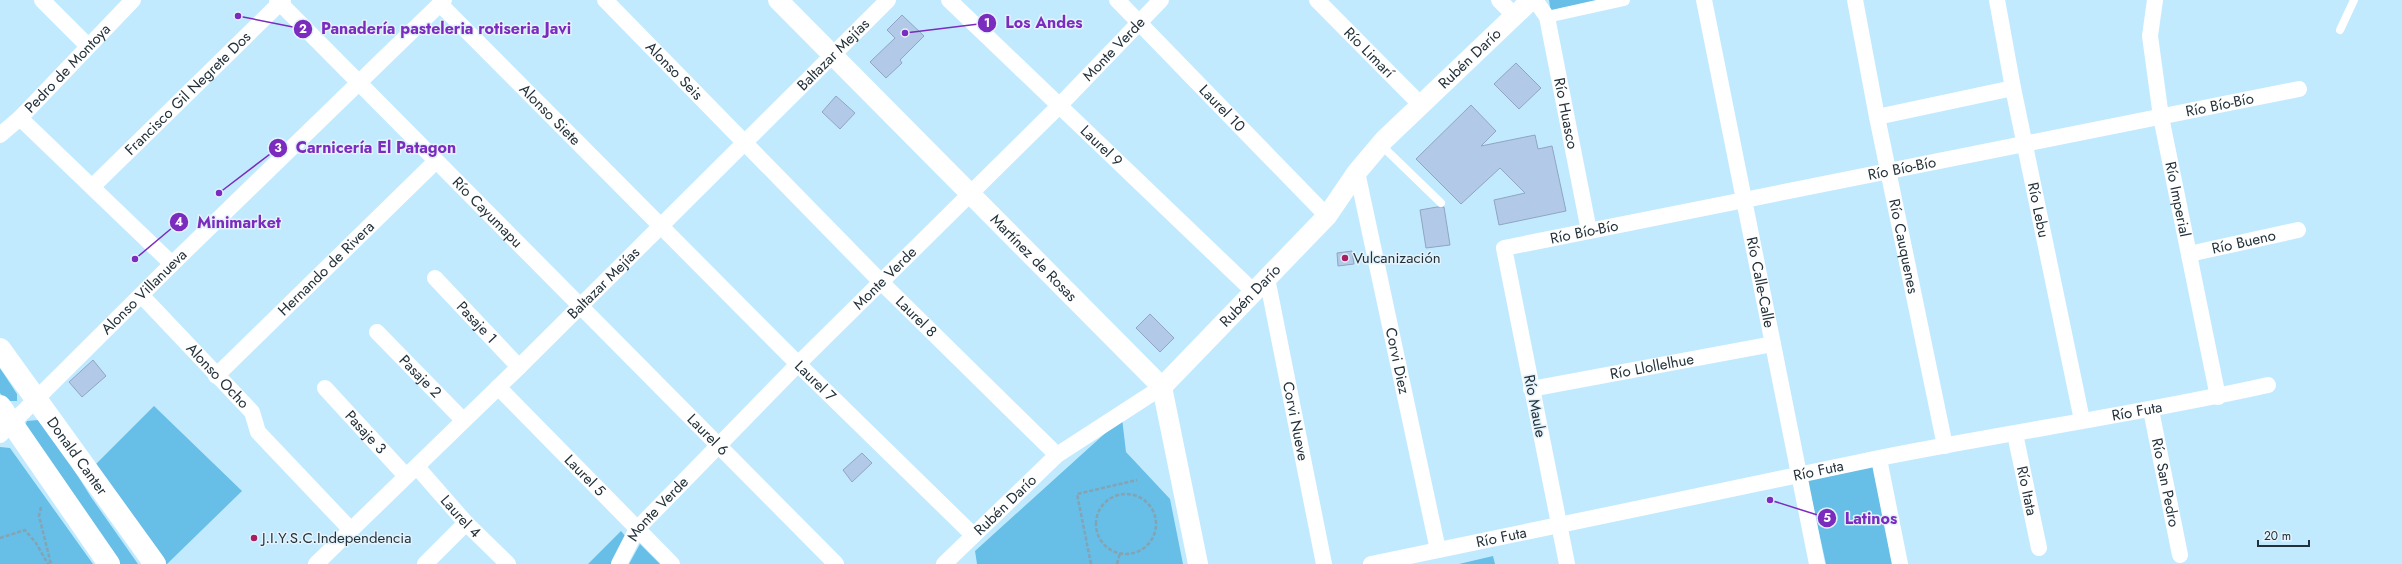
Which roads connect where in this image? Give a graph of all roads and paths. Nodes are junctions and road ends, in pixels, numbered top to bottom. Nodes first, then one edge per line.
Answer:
1 (42, 0) edge
2 (133, 0) edge
3 (605, 0) edge
4 (778, 0) edge
5 (888, 0) edge
6 (949, 0) edge
7 (1117, 0) edge
8 (1161, 0) edge
9 (1317, 0) edge
10 (1499, 0) edge
11 (1530, 0) edge
12 (1535, 0) edge
13 (1624, 0) edge
14 (1704, 0) edge
15 (1855, 0) edge
16 (1998, 0) edge
17 (2155, 0) edge
18 (2354, 0) edge
19 (280, 1) edge
20 (442, 2) edge
21 (1515, 16) junction
22 (1547, 16) junction
23 (1140, 23) junction
24 (2340, 30) dead end
25 (88, 46) junction
26 (833, 55) junction
27 (358, 82) junction
28 (2013, 88) junction
29 (2299, 89) dead end
30 (1421, 105) junction
31 (1059, 106) junction
32 (1876, 117) junction
33 (2161, 117) junction
34 (20, 118) junction
35 (0, 135) edge
36 (745, 141) junction
37 (1380, 144) junction
38 (2024, 144) junction
39 (436, 161) junction
40 (1357, 172) junction
41 (1888, 172) junction
42 (92, 187) junction
43 (970, 193) junction
44 (1744, 200) junction
45 (1441, 203) dead end
46 (1327, 216) junction
47 (661, 225) junction
48 (2298, 230) dead end
49 (1589, 231) junction
50 (1504, 248) joint
51 (2189, 254) junction
52 (172, 264) junction
53 (435, 278) dead end
54 (880, 281) junction
55 (1260, 285) junction
56 (142, 296) junction
57 (580, 306) junction
58 (377, 332) dead end
59 (1773, 344) junction
60 (0, 349) edge
61 (798, 364) junction
62 (519, 367) junction
63 (216, 376) junction
64 (2268, 386) dead end
65 (498, 387) junction
66 (1162, 387) junction
67 (325, 388) dead end
68 (1531, 389) junction
69 (2218, 396) junction
70 (36, 401) junction
71 (0, 406) edge
72 (2151, 410) junction
73 (464, 420) junction
74 (2082, 420) junction
75 (6, 430) edge
76 (2015, 434) junction
77 (719, 446) junction
78 (1944, 446) junction
79 (1057, 455) junction
80 (1879, 458) junction
81 (411, 472) junction
82 (1798, 476) junction
83 (1137, 480) dead end
84 (41, 508) dead end
85 (466, 523) junction
86 (1559, 524) junction
87 (637, 529) junction
88 (351, 530) junction
89 (972, 534) junction
90 (0, 538) edge
91 (2038, 548) dead end
92 (1438, 550) junction
93 (1120, 554) junction
94 (2180, 555) dead end
95 (48, 564) edge
96 (51, 564) edge
97 (109, 564) edge
98 (154, 564) edge
99 (316, 564) edge
100 (425, 564) edge
101 (508, 564) edge
102 (619, 564) edge
103 (672, 564) edge
104 (836, 564) edge
105 (944, 564) edge
106 (1091, 564) edge
107 (1117, 564) edge
108 (1198, 564) edge
109 (1324, 564) edge
110 (1371, 564) edge
111 (1567, 564) edge
112 (1817, 564) edge
113 (1900, 564) edge

1 - 25 street
2 - 25 street, Pedro de Montoya
3 - 36 street, Alonso Seis
4 - 26 street, Martínez de Rosas
5 - 26 street, Baltazar Mejías
6 - 31 street, Laurel 9
7 - 23 street, Laurel 10
8 - 23 street, Monte Verde
9 - 30 street, Río Limarí
10 - 21 street
11 - 21 street, Rubén Darío
12 - 22 street, Río Huasco
13 - 22 street
14 - 44 street, Río Calle-Calle
15 - 32 street, Río Cauquenes
16 - 28 street, Río Lebu
17 - 33 street, Río Imperial
18 - 24 lane
19 - 27 street, Río Cayumapu
19 - 42 street, Francisco Gil Negrete Dos
20 - 27 street, Alonso Villanueva
20 - 47 street, Alonso Siete
21 - 30 street, Rubén Darío
22 - 49 street, Río Huasco
23 - 31 street, Monte Verde
23 - 46 street, Laurel 10
25 - 34 street, Pedro de Montoya
26 - 36 street, Baltazar Mejías
26 - 43 street, Martínez de Rosas
27 - 39 street, Río Cayumapu
27 - 52 street, Alonso Villanueva
28 - 32 street
28 - 38 street, Río Lebu
29 - 33 street, Río Bío-Bío
30 - 37 street, Rubén Darío
31 - 43 street, Monte Verde
31 - 55 street, Laurel 9
32 - 41 street, Río Cauquenes
33 - 38 street, Río Bío-Bío
33 - 51 street, Río Imperial
34 - 35 street, Pedro de Montoya
34 - 42 street
36 - 47 street, Baltazar Mejías
36 - 54 street, Laurel 8
37 - 40 street, Rubén Darío
37 - 45 lane
38 - 41 street, Río Bío-Bío
38 - 74 street, Río Lebu
39 - 57 street, Río Cayumapu
39 - 63 street, Hernando de Rivera
40 - 46 street, Rubén Darío
40 - 92 street, Corvi Diez
41 - 44 street, Río Bío-Bío
41 - 78 street, Río Cauquenes
42 - 52 street
43 - 54 street, Monte Verde
43 - 66 street, Martínez de Rosas
44 - 49 street, Río Bío-Bío
44 - 59 street, Río Calle-Calle
46 - 55 street, Rubén Darío
47 - 57 street, Baltazar Mejías
47 - 61 street, Laurel 7
48 - 51 street, Río Bueno
49 - 50 street, Río Bío-Bío
50 - 68 street, Río Maule
51 - 69 street, Río Imperial
52 - 56 street, Alonso Villanueva
53 - 62 street, Pasaje 1
54 - 61 street, Monte Verde
54 - 79 street, Laurel 8
55 - 66 street, Rubén Darío
55 - 109 street, Corvi Nueve
56 - 63 street, Alonso Ocho
56 - 70 street, Alonso Villanueva
57 - 62 street, Baltazar Mejías
57 - 77 street, Laurel 6
58 - 73 street, Pasaje 2
59 - 68 street, Río Llollelhue
59 - 82 street, Río Calle-Calle
60 - 70 main road, Donald Canter
61 - 77 street, Monte Verde
61 - 89 street, Laurel 7
62 - 65 street, Baltazar Mejías
63 - 88 street, Alonso Ocho
64 - 69 street, Río Futa
65 - 73 street, Baltazar Mejías
65 - 87 street, Laurel 5
66 - 79 street, Rubén Darío
66 - 108 street
67 - 81 street, Pasaje 3
68 - 86 street, Río Maule
69 - 72 street, Río Futa
70 - 75 street, Alonso Villanueva
70 - 98 main road, Donald Canter
71 - 75 main road
72 - 74 street, Río Futa
72 - 94 street, Río San Pedro
73 - 81 street, Baltazar Mejías
74 - 76 street, Río Futa
75 - 97 main road
76 - 78 street, Río Futa
76 - 91 street, Río Itata
77 - 87 street, Monte Verde
77 - 104 street, Laurel 6
78 - 80 street, Río Futa
79 - 89 street, Rubén Darío
80 - 82 street, Río Futa
80 - 113 street
81 - 85 street, Laurel 4
81 - 88 street, Baltazar Mejías
82 - 86 street, Río Futa
82 - 112 street, Río Calle-Calle
83 - 106 path
84 - 96 path
85 - 100 street
85 - 101 street, Laurel 4
86 - 92 street, Río Futa
86 - 111 street, Río Maule
87 - 102 street, Monte Verde
87 - 103 street, Laurel 5
88 - 99 street, Baltazar Mejías
89 - 105 street, Rubén Darío
90 - 95 path
92 - 110 street, Río Futa
93 - 93 path
93 - 107 path

